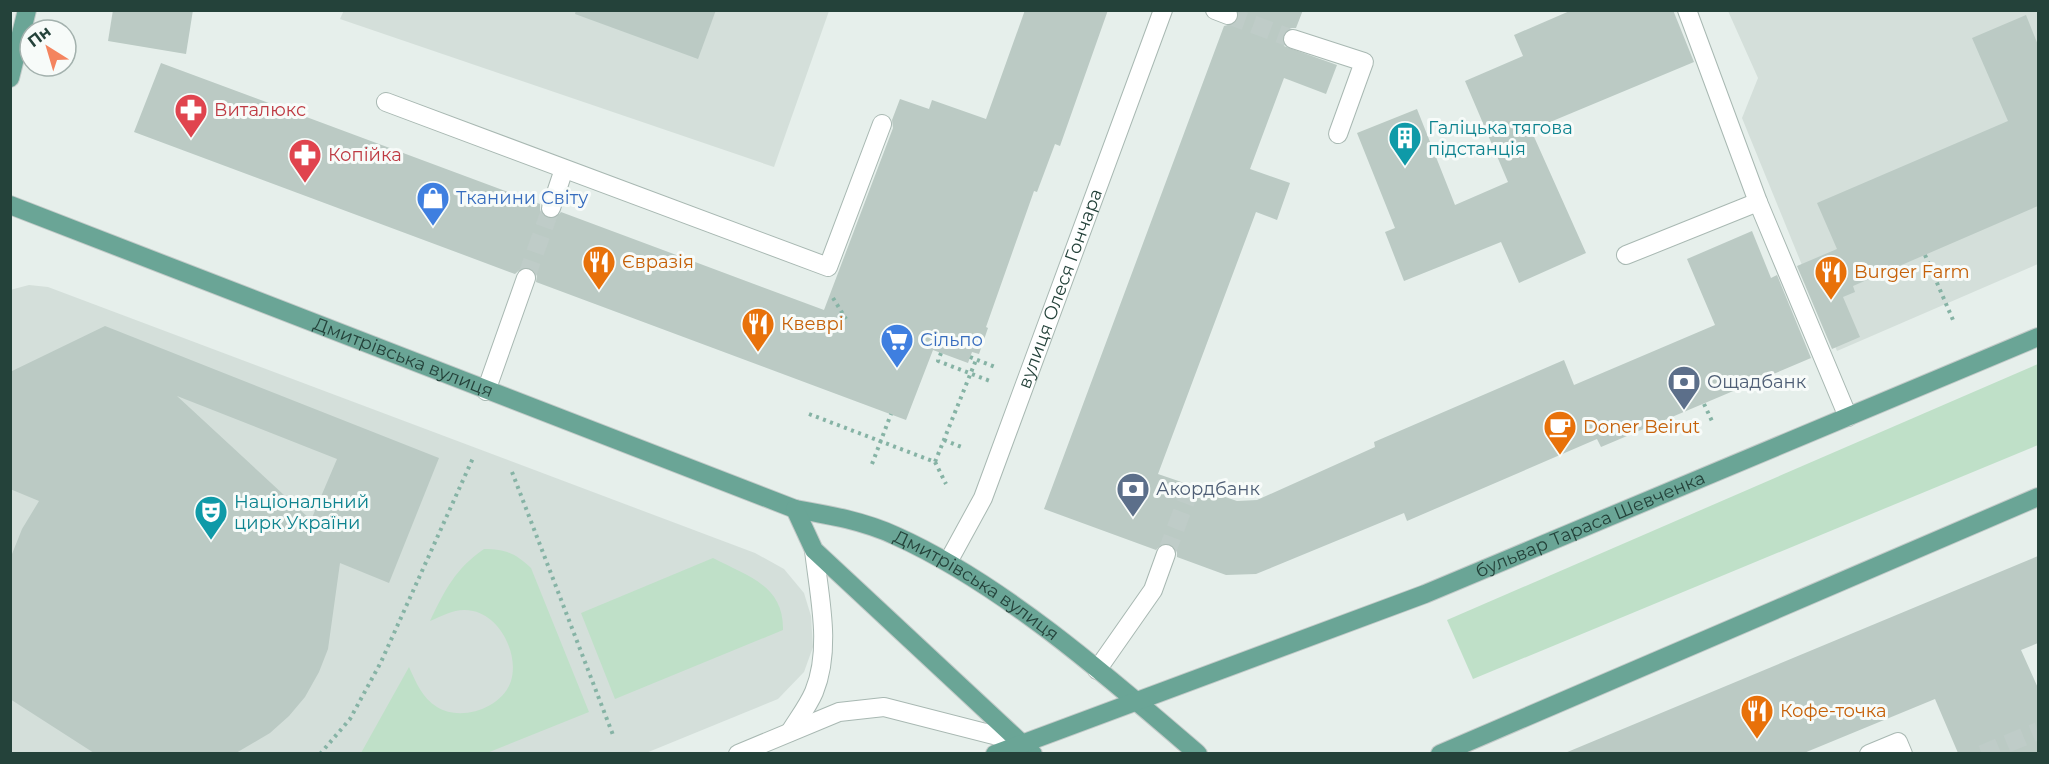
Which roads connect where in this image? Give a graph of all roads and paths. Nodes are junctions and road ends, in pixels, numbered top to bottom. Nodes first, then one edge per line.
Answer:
1 (27, 10) edge
2 (1163, 10) edge
3 (1687, 10) edge
4 (1293, 39) tunnel mouth
5 (10, 78) edge
6 (387, 102) dead end
7 (882, 124) dead end
8 (1338, 134) dead end
9 (564, 170) junction
10 (1758, 202) junction
11 (10, 205) edge
12 (551, 208) tunnel mouth
13 (1626, 255) dead end
14 (1925, 255) dead end
15 (525, 278) tunnel mouth
16 (833, 298) dead end
17 (846, 319) dead end
18 (1953, 320) dead end
19 (2038, 337) edge
20 (941, 353) dead end
21 (970, 357) dead end
22 (976, 360) junction
23 (995, 367) dead end
24 (971, 373) junction
25 (990, 381) dead end
26 (486, 391) junction
27 (1704, 404) dead end
28 (809, 414) dead end
29 (891, 414) dead end
30 (1848, 417) junction
31 (1712, 421) dead end
32 (944, 440) junction
33 (880, 442) junction
34 (964, 448) dead end
35 (473, 458) dead end
36 (935, 462) junction
37 (872, 464) dead end
38 (512, 472) dead end
39 (946, 484) dead end
40 (2038, 497) edge
41 (795, 509) junction
42 (814, 550) junction
43 (1166, 554) tunnel mouth
44 (948, 562) junction
45 (1097, 670) junction
46 (1136, 701) junction
47 (790, 732) junction
48 (1486, 733) junction
49 (614, 735) dead end
50 (1027, 748) edge
51 (320, 753) edge
52 (738, 753) edge
53 (995, 753) edge
54 (1198, 753) edge
55 (1440, 753) edge
56 (1481, 753) edge
57 (1869, 753) edge
58 (1903, 753) edge

1 - 5 main road
2 - 44 street, вулиця Олеся Гончара
3 - 10 street
4 - 8 street
6 - 9 street
7 - 9 street
9 - 12 street
10 - 13 street
10 - 30 street
11 - 26 main road, Дмитрівська вулиця
14 - 18 path
15 - 26 street
16 - 17 path
19 - 30 main road, бульвар Тараса Шевченка
20 - 24 path
21 - 22 path
22 - 23 path
22 - 24 path
24 - 25 path
24 - 32 path
26 - 41 main road, Дмитрівська вулиця
27 - 31 path
28 - 33 path
29 - 33 path
30 - 46 main road, бульвар Тараса Шевченка
32 - 34 path
32 - 36 path
33 - 36 path
33 - 37 path
35 - 51 path
36 - 39 path
38 - 49 path
40 - 48 main road
41 - 42 main road
41 - 44 main road, Дмитрівська вулиця
42 - 47 street
42 - 50 main road
43 - 45 street
44 - 45 main road, Дмитрівська вулиця
45 - 46 main road, Дмитрівська вулиця
46 - 50 main road, бульвар Тараса Шевченка
46 - 54 main road, Дмитрівська вулиця
47 - 50 street
47 - 52 street
48 - 55 main road
48 - 56 main road
50 - 53 main road, бульвар Тараса Шевченка
57 - 58 street

